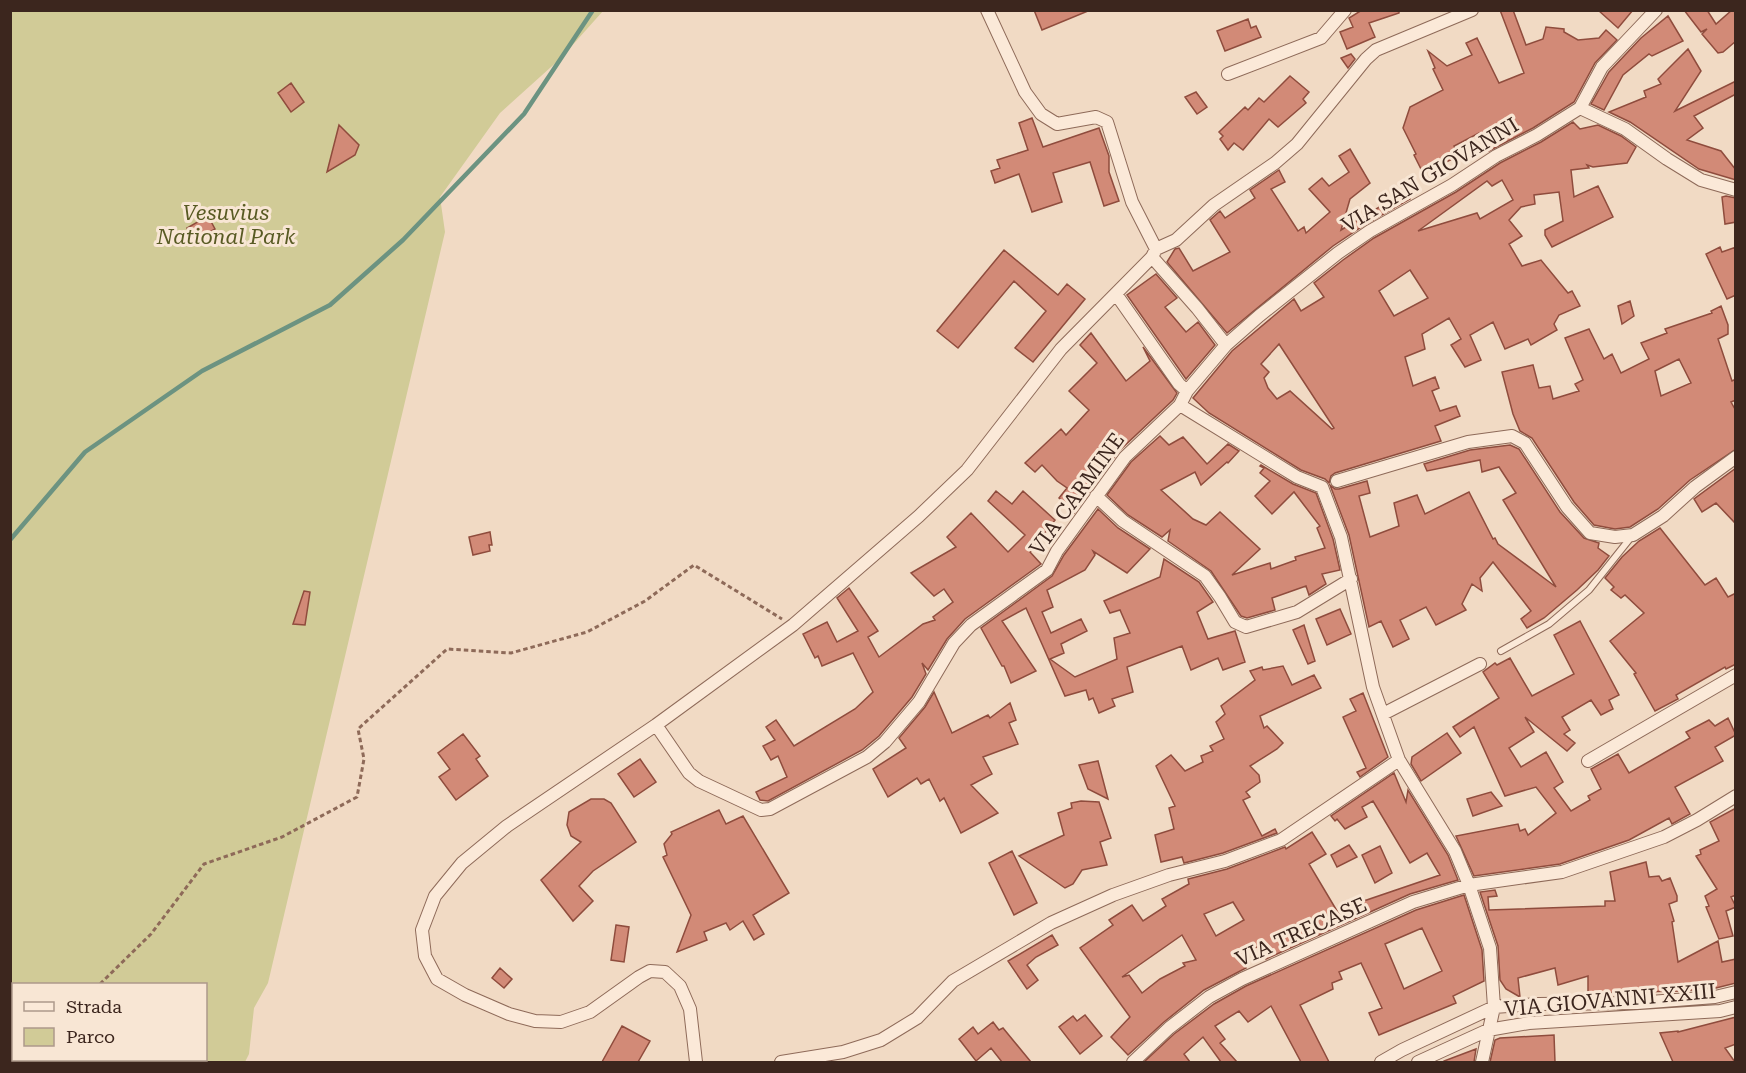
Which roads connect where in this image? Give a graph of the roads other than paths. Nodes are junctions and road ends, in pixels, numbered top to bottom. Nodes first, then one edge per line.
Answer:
1 (987, 10) edge
2 (1345, 10) edge
3 (1472, 10) edge
4 (1656, 10) edge
5 (1228, 74) dead end
6 (1580, 108) junction
7 (1736, 190) edge
8 (1154, 253) junction
9 (1116, 294) junction
10 (1226, 345) junction
11 (1187, 391) junction
12 (1180, 405) junction
13 (1736, 457) edge
14 (1337, 481) dead end
15 (1096, 496) junction
16 (1633, 535) junction
17 (1351, 579) junction
18 (1502, 651) dead end
19 (1480, 664) dead end
20 (1736, 675) edge
21 (1383, 714) junction
22 (656, 725) junction
23 (1399, 760) junction
24 (1588, 761) dead end
25 (1736, 796) edge
26 (1470, 885) junction
27 (1736, 992) edge
28 (1494, 1007) junction
29 (1736, 1007) edge
30 (1488, 1030) junction
31 (696, 1062) edge
32 (781, 1062) edge
33 (1133, 1062) edge
34 (1381, 1062) edge
35 (1418, 1062) edge
36 (1482, 1062) edge

1 - 8 street
2 - 5 street
3 - 8 street
4 - 6 street
6 - 7 street
6 - 10 street, VIA SAN GIOVANNI
8 - 9 street
8 - 10 street
9 - 11 street
9 - 22 street
10 - 11 street, VIA SAN GIOVANNI
11 - 12 street, VIA SAN GIOVANNI
12 - 15 street, VIA CARMINE
12 - 17 street
13 - 16 street
14 - 16 street
15 - 17 street
15 - 22 street, VIA CARMINE
16 - 18 lane
17 - 21 street
19 - 21 street
20 - 24 street
21 - 23 street
22 - 31 street
23 - 26 street
23 - 32 street
25 - 26 street, VIA TRECASE
26 - 28 street
26 - 33 street, VIA TRECASE
27 - 28 street, VIA GIOVANNI XXIII
28 - 30 street
28 - 34 street
29 - 30 street, VIA GIOVANNI XXIII
30 - 35 street, VIA GIOVANNI XXIII
30 - 36 street

